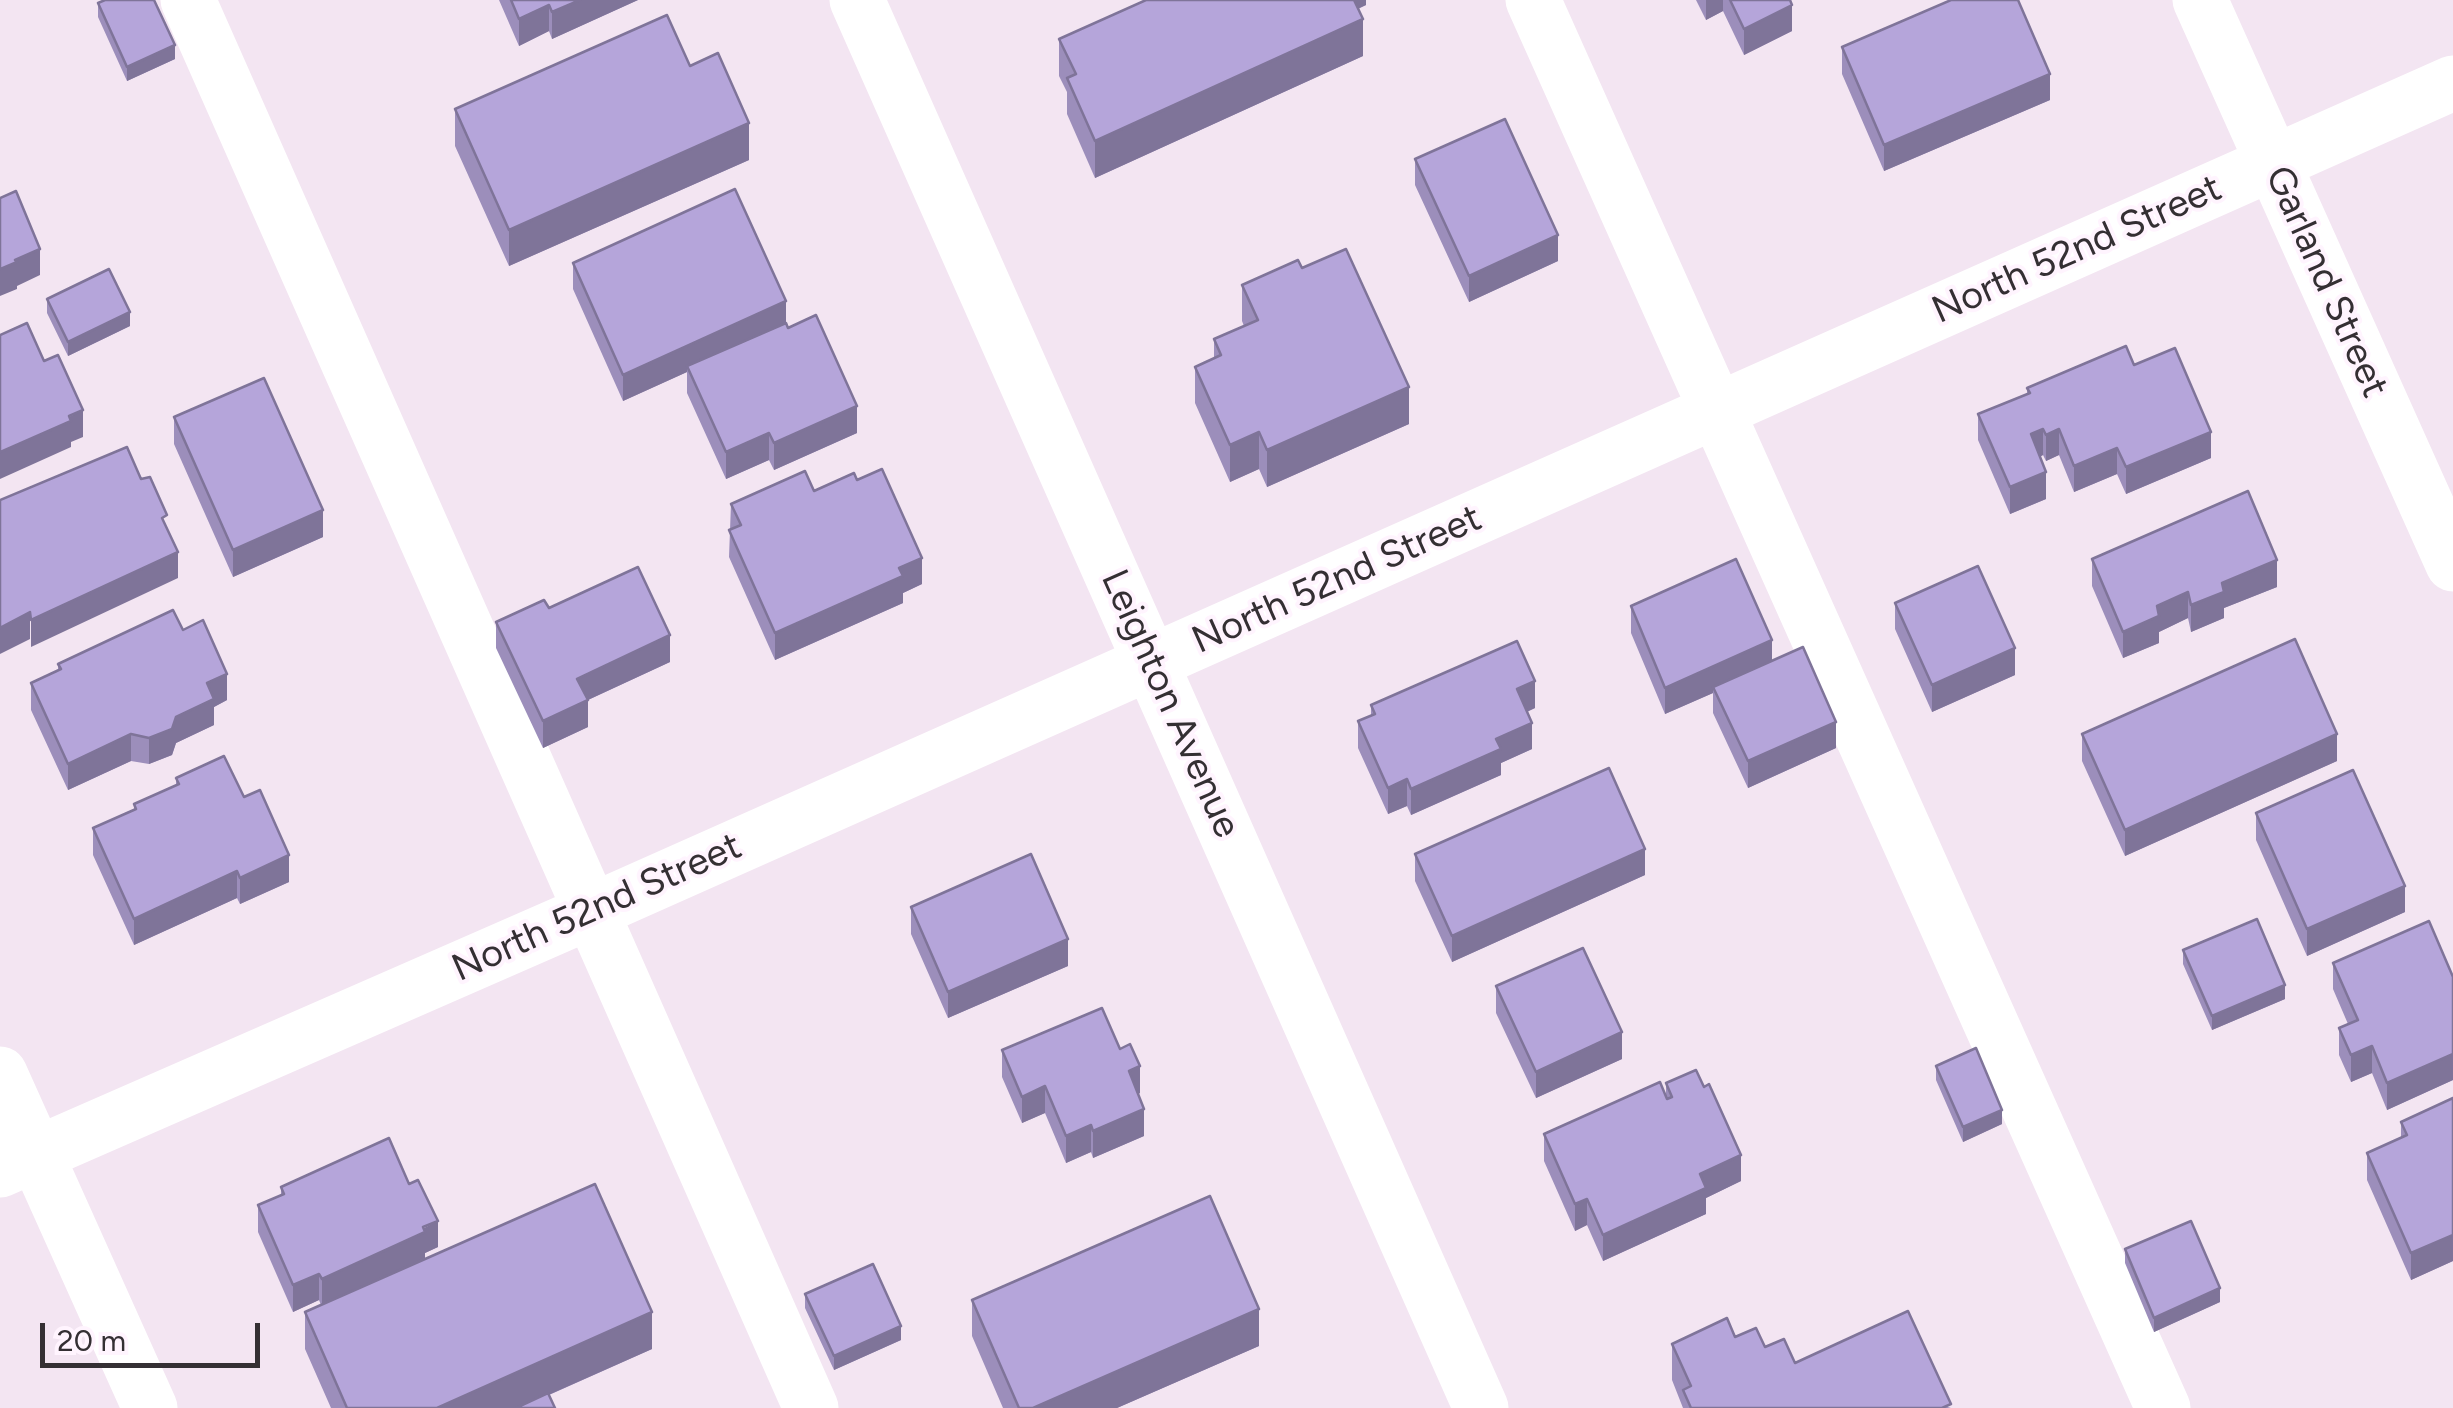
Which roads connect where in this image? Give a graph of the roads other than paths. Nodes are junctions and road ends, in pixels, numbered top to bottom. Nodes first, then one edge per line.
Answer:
1 (188, 0) edge
2 (858, 0) edge
3 (1533, 0) edge
4 (2200, 0) edge
5 (2453, 82) edge
6 (2272, 162) junction
7 (1716, 412) junction
8 (2453, 564) edge
9 (1152, 662) junction
10 (592, 911) junction
11 (0, 1074) edge
12 (18, 1162) edge
13 (150, 1408) edge
14 (811, 1408) edge
15 (1481, 1408) edge
16 (2163, 1408) edge

1 - 10 street
2 - 9 street, Leighton Avenue
3 - 7 street
4 - 6 street, Garland Street
5 - 6 street, North 52nd Street
6 - 7 street, North 52nd Street
6 - 8 street, Garland Street
7 - 9 street, North 52nd Street
7 - 16 street
9 - 10 street, North 52nd Street
9 - 15 street, Leighton Avenue
10 - 12 street, North 52nd Street
10 - 14 street
11 - 12 street
12 - 13 street

